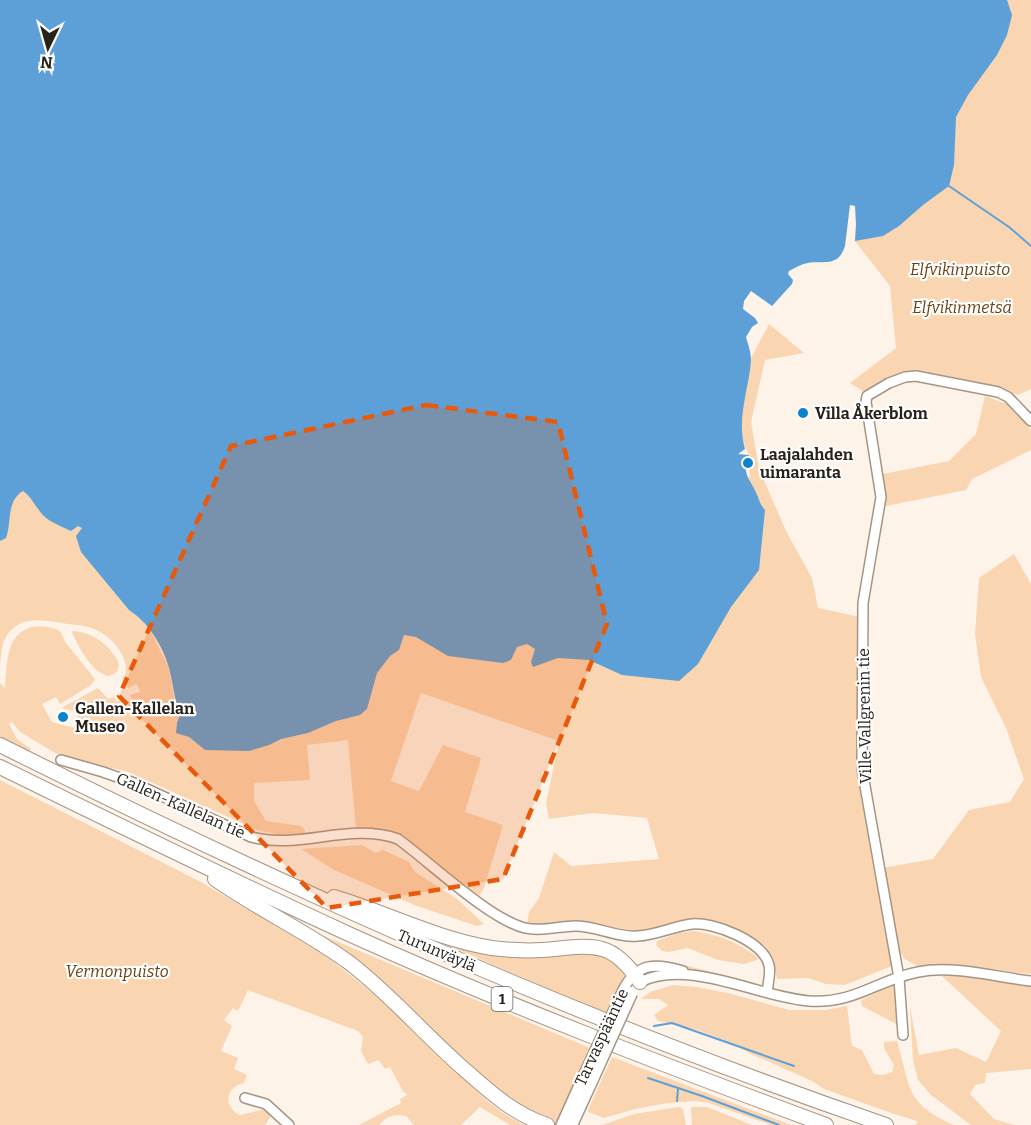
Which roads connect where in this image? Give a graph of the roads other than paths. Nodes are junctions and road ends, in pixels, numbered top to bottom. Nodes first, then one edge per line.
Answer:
1 (1031, 421) edge
2 (0, 746) edge
3 (61, 760) dead end
4 (0, 766) edge
5 (184, 858) junction
6 (290, 885) junction
7 (637, 977) junction
8 (899, 978) junction
9 (1031, 981) edge
10 (767, 992) junction
11 (903, 1035) dead end
12 (589, 1076) junction
13 (246, 1098) dead end
14 (532, 1122) edge
15 (289, 1125) edge
16 (547, 1125) edge
17 (561, 1125) edge
18 (571, 1125) edge
19 (826, 1125) edge
20 (886, 1125) edge

1 - 8 street, Ville Vallgrenin tie
2 - 6 highway, Turunväylä / 1
3 - 10 street, Gallen-Kallelan tie
4 - 5 highway, Turunväylä / 1
5 - 14 highway
5 - 19 highway, Turunväylä / 1
6 - 7 highway
6 - 20 highway, Turunväylä / 1
7 - 10 street, Tarvaspääntie
7 - 12 main road, Tarvaspääntie, bridge
8 - 9 street, Tarvaspääntie
8 - 10 street, Tarvaspääntie
8 - 11 street, Ville Vallgrenin tie
12 - 17 street, Tarvaspääntie
12 - 18 main road, Tarvaspääntie
13 - 15 street
14 - 16 highway

